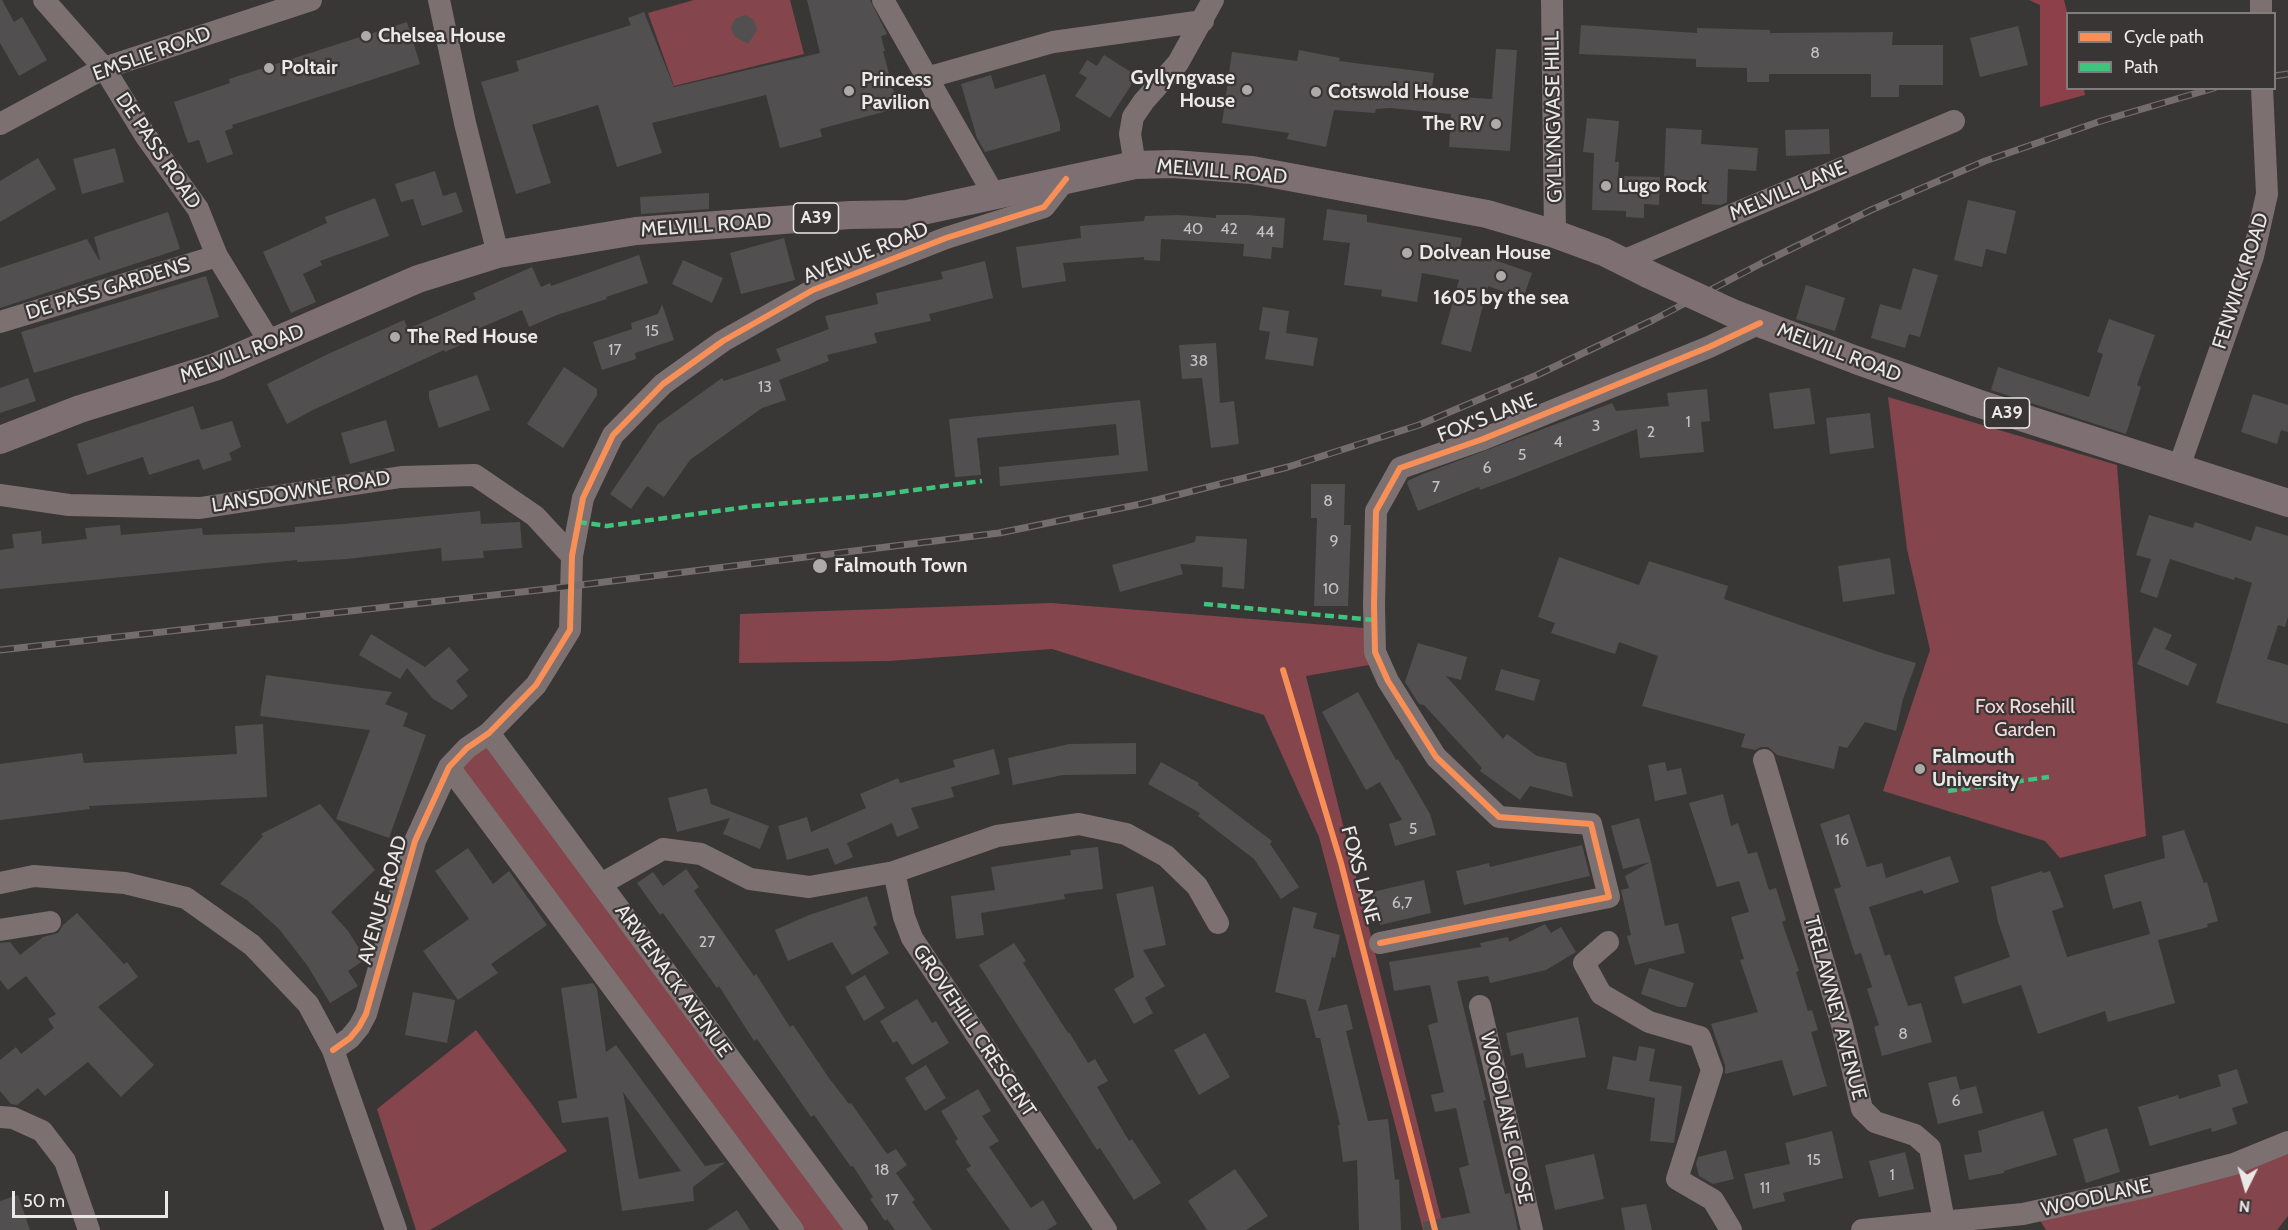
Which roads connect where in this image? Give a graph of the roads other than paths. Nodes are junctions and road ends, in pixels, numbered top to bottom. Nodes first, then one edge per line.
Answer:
1 (45, 0) edge
2 (311, 0) edge
3 (439, 0) edge
4 (883, 0) edge
5 (1212, 0) edge
6 (1552, 0) edge
7 (1203, 21) junction
8 (104, 68) junction
9 (926, 78) junction
10 (2262, 90) edge
11 (1954, 121) dead end
12 (0, 124) edge
13 (1135, 165) junction
14 (1066, 179) junction
15 (994, 195) junction
16 (1555, 234) junction
17 (498, 254) junction
18 (217, 256) junction
19 (1623, 261) junction
20 (0, 322) edge
21 (1760, 323) junction
22 (271, 344) junction
23 (0, 440) edge
24 (2179, 467) junction
25 (0, 495) edge
26 (2288, 503) edge
27 (572, 556) junction
28 (489, 732) junction
29 (1764, 760) dead end
30 (449, 767) junction
31 (894, 872) junction
32 (0, 883) edge
33 (601, 884) junction
34 (50, 922) dead end
35 (1218, 923) dead end
36 (0, 930) edge
37 (1608, 942) dead end
38 (1380, 943) dead end
39 (1480, 1006) dead end
40 (333, 1050) junction
41 (0, 1117) edge
42 (2288, 1142) edge
43 (1944, 1221) junction
44 (2028, 1222) edge
45 (1904, 1227) edge
46 (89, 1230) edge
47 (396, 1230) edge
48 (793, 1230) edge
49 (857, 1230) edge
50 (1106, 1230) edge
51 (1532, 1230) edge
52 (1731, 1230) edge
53 (1862, 1230) edge

1 - 8 street, DE PASS ROAD
2 - 8 street, EMSLIE ROAD
3 - 17 street
4 - 9 street
5 - 7 street
6 - 16 street, GYLLYNGVASE HILL
7 - 9 street
7 - 13 street
8 - 12 street, EMSLIE ROAD
8 - 18 street, DE PASS ROAD
9 - 15 street
10 - 24 street, FENWICK ROAD
11 - 19 street, MELVILL LANE
13 - 14 main road, MELVILL ROAD / A39
13 - 16 main road, MELVILL ROAD / A39
14 - 15 main road, MELVILL ROAD / A39
14 - 27 street, AVENUE ROAD
15 - 17 main road, MELVILL ROAD / A39
16 - 19 main road, MELVILL ROAD / A39
17 - 22 main road, MELVILL ROAD / A39
18 - 20 street, DE PASS GARDENS
18 - 22 street, DE PASS ROAD
19 - 21 main road, MELVILL ROAD / A39, bridge
21 - 24 main road, MELVILL ROAD / A39
21 - 38 street, FOX'S LANE
22 - 23 main road, MELVILL ROAD / A39
24 - 26 main road, MELVILL ROAD / A39
25 - 27 street, LANSDOWNE ROAD
27 - 28 street, AVENUE ROAD
28 - 30 street, AVENUE ROAD
28 - 33 street, ARWENACK AVENUE
29 - 43 street, TRELAWNEY AVENUE
30 - 40 street, AVENUE ROAD
30 - 48 street
31 - 33 street
31 - 35 street
31 - 50 street, GROVEHILL CRESCENT
32 - 40 street
33 - 49 street, ARWENACK AVENUE
34 - 36 street
37 - 52 street
39 - 51 street, WOODLANE CLOSE
40 - 47 street
41 - 46 street
42 - 44 street, WOODLANE
43 - 44 street, WOODLANE
43 - 45 street, WOODLANE
45 - 53 street, WOODLANE

